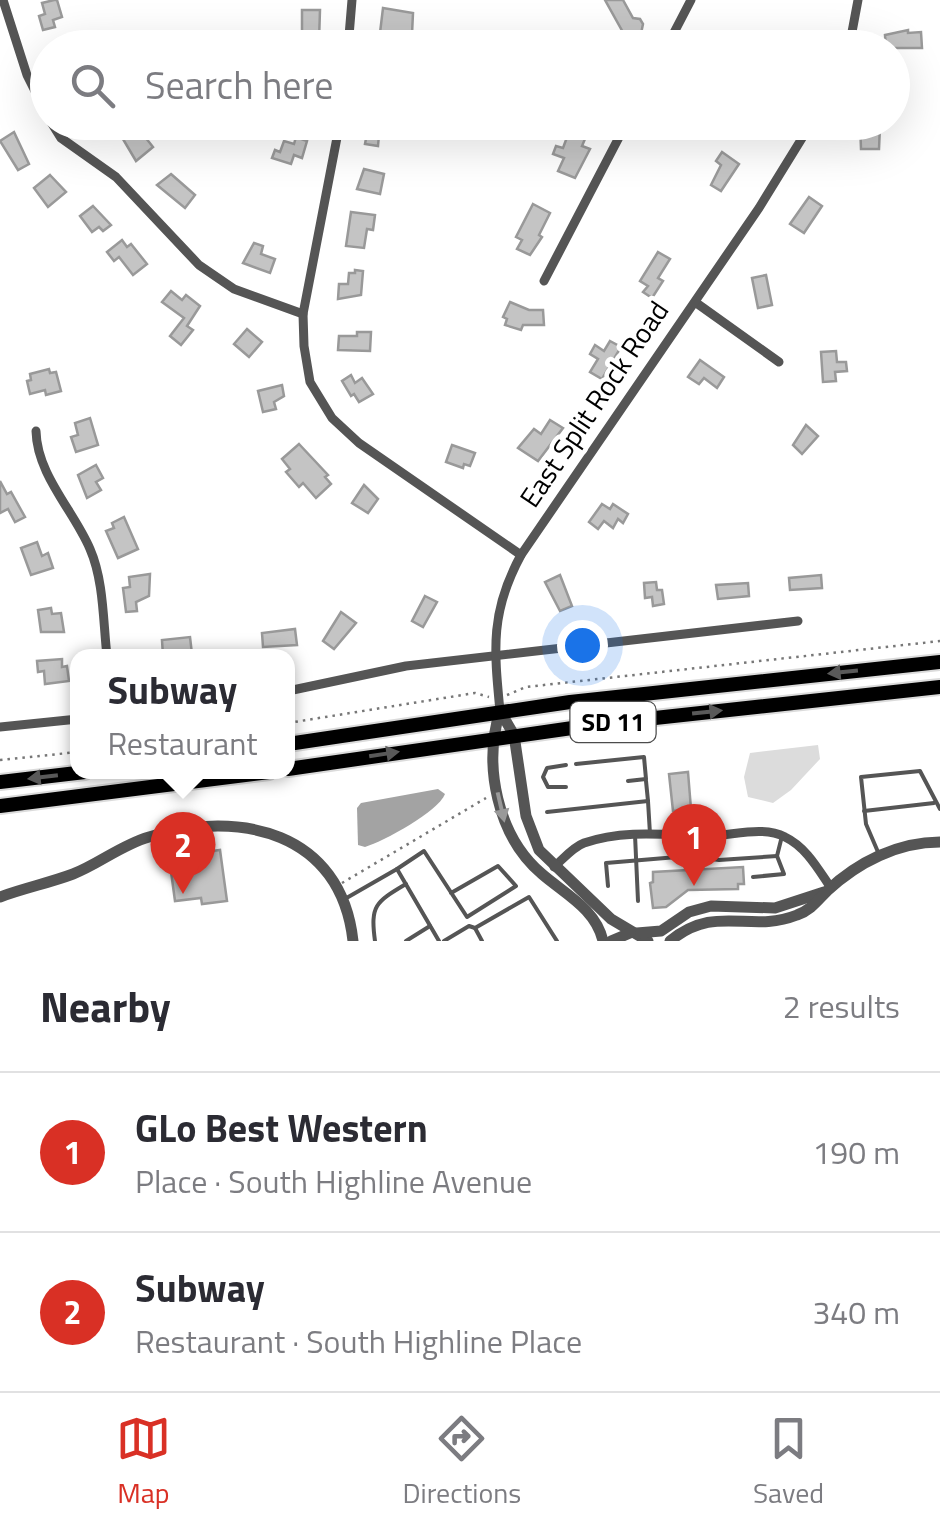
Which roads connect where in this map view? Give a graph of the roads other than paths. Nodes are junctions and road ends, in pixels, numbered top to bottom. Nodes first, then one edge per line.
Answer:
1 (3, 0) edge
2 (352, 0) edge
3 (691, 0) edge
4 (858, 0) edge
5 (350, 30) edge
6 (675, 30) edge
7 (852, 30) edge
8 (30, 80) edge
9 (64, 140) edge
10 (337, 140) edge
11 (618, 140) edge
12 (801, 140) edge
13 (544, 281) dead end
14 (695, 302) junction
15 (303, 314) junction
16 (779, 362) dead end
17 (36, 431) dead end
18 (521, 555) junction
19 (798, 621) dead end
20 (106, 649) edge
21 (494, 655) junction
22 (940, 662) edge
23 (940, 687) edge
24 (295, 690) edge
25 (500, 711) junction
26 (70, 720) edge
27 (0, 727) edge
28 (514, 735) junction
29 (491, 738) junction
30 (295, 743) edge
31 (576, 764) dead end
32 (566, 765) dead end
33 (295, 768) edge
34 (70, 774) edge
35 (214, 779) edge
36 (646, 780) junction
37 (628, 781) dead end
38 (0, 782) edge
39 (566, 787) dead end
40 (648, 801) junction
41 (0, 806) edge
42 (938, 806) edge
43 (864, 810) junction
44 (547, 812) dead end
45 (650, 834) junction
46 (635, 835) junction
47 (782, 836) junction
48 (940, 842) edge
49 (880, 855) junction
50 (776, 856) junction
51 (636, 860) junction
52 (554, 867) junction
53 (398, 870) junction
54 (753, 877) dead end
55 (406, 884) junction
56 (608, 886) dead end
57 (830, 889) junction
58 (451, 893) junction
59 (0, 897) edge
60 (343, 900) junction
61 (638, 901) dead end
62 (467, 917) junction
63 (430, 926) junction
64 (472, 927) junction
65 (633, 933) junction
66 (353, 941) edge
67 (375, 941) edge
68 (406, 941) edge
69 (442, 941) edge
70 (482, 941) edge
71 (557, 941) edge
72 (603, 941) edge
73 (611, 941) edge
74 (648, 941) edge
75 (670, 941) edge

1 - 8 street
2 - 5 street
3 - 6 street
4 - 7 street
9 - 15 street
10 - 15 street
11 - 13 street
12 - 14 street, East Split Rock Road
14 - 16 street
14 - 18 street, East Split Rock Road
15 - 18 street
17 - 20 street
18 - 21 street, East Split Rock Road
19 - 21 street
21 - 24 street
21 - 25 street, East Split Rock Road
22 -> 25 highway, SD 11
28 -> 23 highway, SD 11
25 - 28 street, East Split Rock Road
25 - 29 street
25 - 30 highway, SD 11
26 - 27 street
28 - 29 highway, SD 11
28 - 52 street
33 -> 29 highway, SD 11
29 -> 72 street
31 - 36 lane
32 - 39 lane
34 -> 38 highway
35 - 41 highway
36 - 37 lane
36 - 40 lane
40 - 44 lane
40 - 45 lane
42 - 43 lane
42 - 43 lane
43 - 49 lane
45 - 46 street
45 - 47 street
46 - 51 lane
46 - 52 street
47 - 50 lane
47 - 57 street
48 - 49 street
49 - 57 street
50 - 51 lane
50 - 54 lane
51 - 56 lane
51 - 61 lane
52 - 65 street
53 - 55 lane
53 - 58 lane
53 - 60 lane
55 - 63 lane
55 - 67 lane
57 - 65 street
57 - 75 street
58 - 62 lane
58 - 62 lane
59 - 60 street
60 - 66 street
62 - 64 lane
63 - 68 lane
63 - 69 lane
64 - 69 lane
64 - 70 lane
64 - 71 lane
65 - 73 street
65 - 74 street

